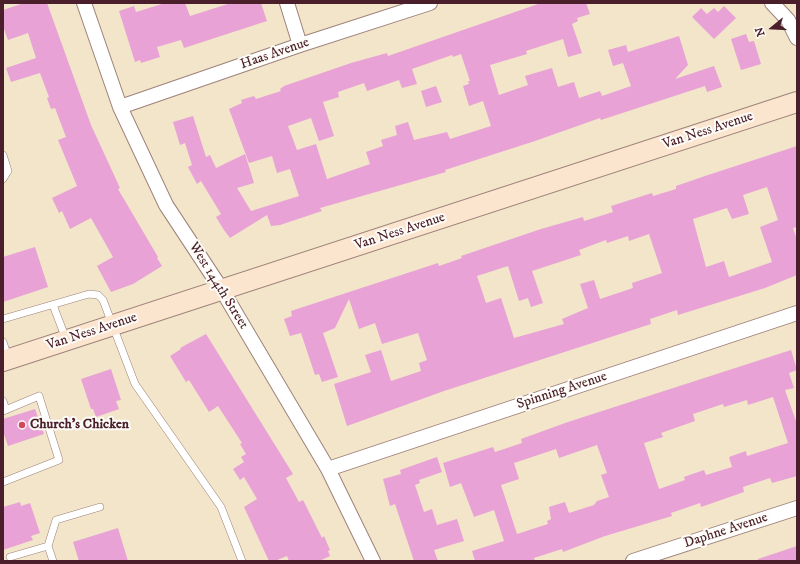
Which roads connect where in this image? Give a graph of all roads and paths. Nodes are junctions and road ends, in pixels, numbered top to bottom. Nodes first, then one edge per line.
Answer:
1 (84, 3) edge
2 (287, 3) edge
3 (430, 3) edge
4 (772, 3) edge
5 (797, 38) edge
6 (300, 45) junction
7 (797, 102) edge
8 (120, 107) junction
9 (3, 155) edge
10 (3, 179) edge
11 (222, 290) junction
12 (53, 305) junction
13 (797, 313) edge
14 (3, 320) edge
15 (113, 326) junction
16 (66, 341) junction
17 (5, 354) edge
18 (3, 401) edge
19 (4, 410) edge
20 (328, 469) junction
21 (3, 482) edge
22 (100, 507) dead end
23 (797, 508) edge
24 (48, 546) junction
25 (8, 559) edge
26 (53, 561) edge
27 (242, 561) edge
28 (372, 561) edge
29 (633, 561) edge

1 - 8 street, West 144th Street
2 - 6 street
3 - 6 street, Haas Avenue
4 - 5 street
6 - 8 street, Haas Avenue
7 - 11 main road, Van Ness Avenue
8 - 11 street, West 144th Street
9 - 10 lane
11 - 15 main road, Van Ness Avenue
11 - 20 street, West 144th Street
12 - 14 lane
12 - 15 lane
12 - 16 lane
13 - 20 street, Spinning Avenue
15 - 16 main road, Van Ness Avenue
15 - 27 lane
16 - 17 main road, Van Ness Avenue
18 - 19 lane
19 - 21 lane
20 - 28 street, West 144th Street
22 - 24 lane
23 - 29 street, Daphne Avenue
24 - 25 lane
24 - 26 lane

